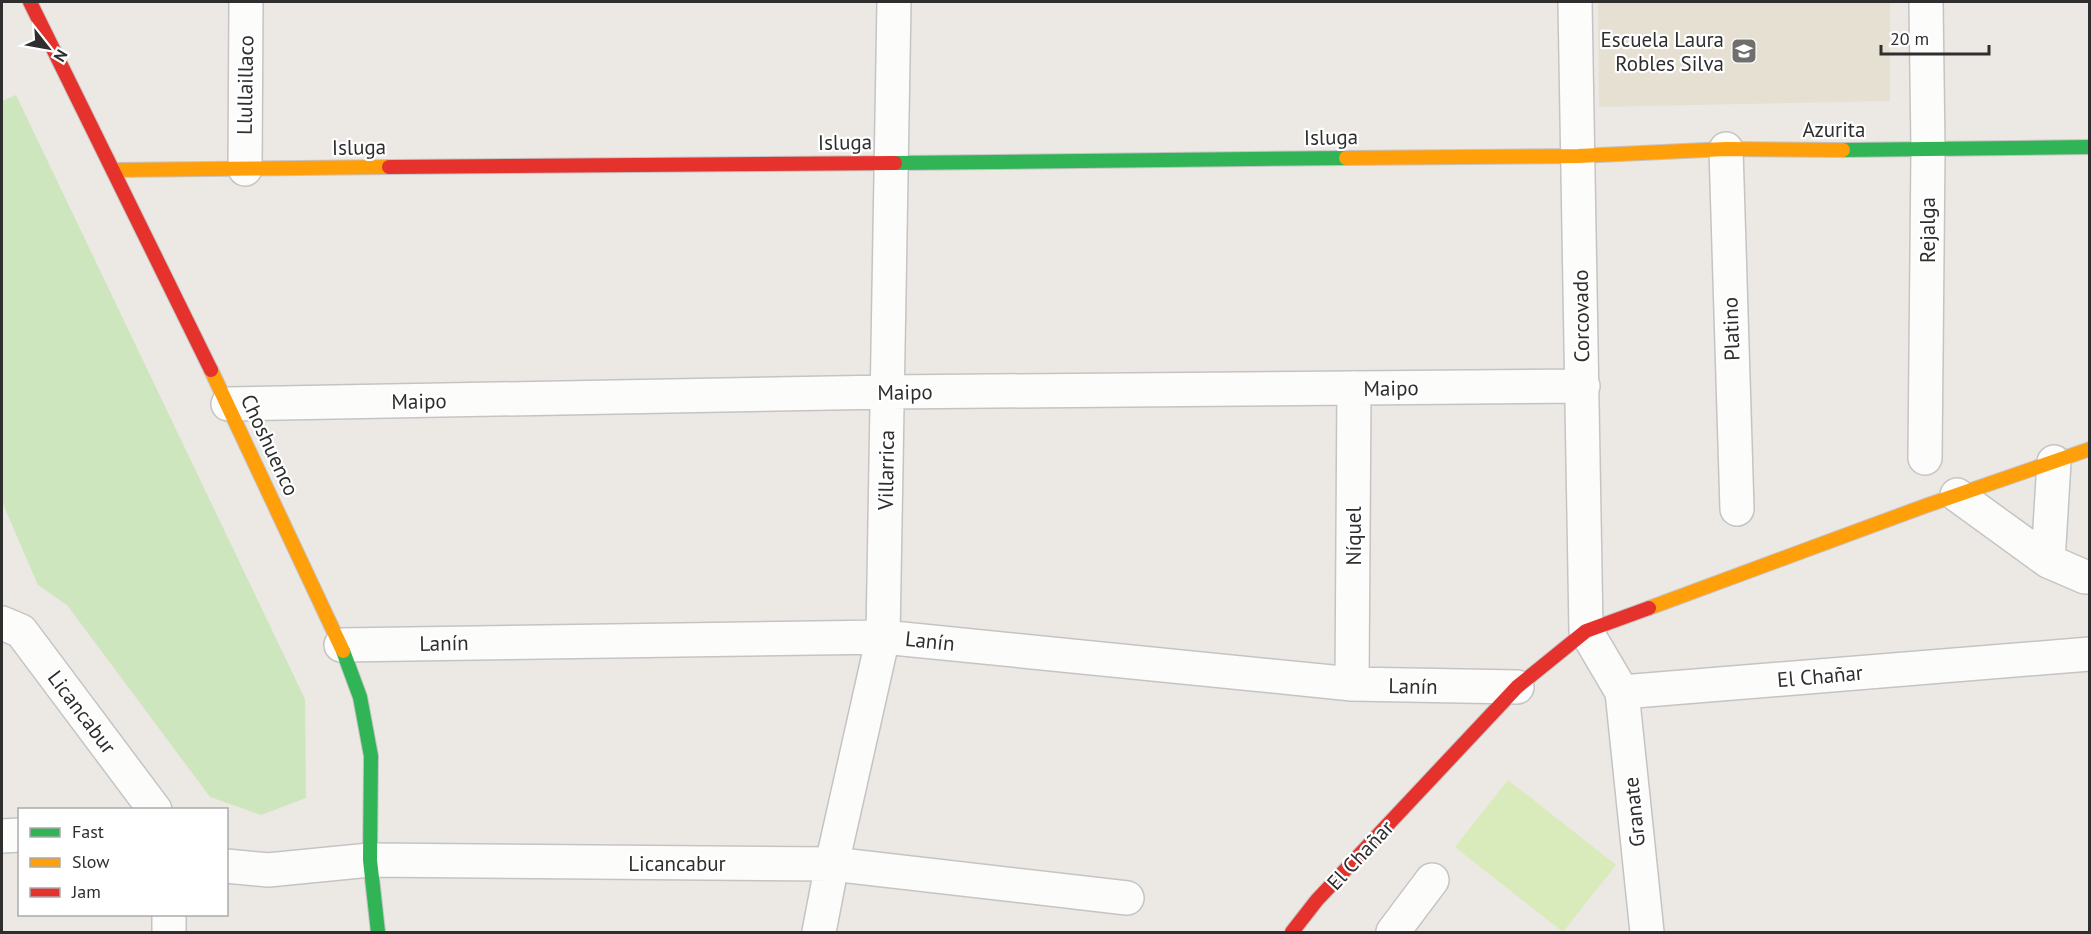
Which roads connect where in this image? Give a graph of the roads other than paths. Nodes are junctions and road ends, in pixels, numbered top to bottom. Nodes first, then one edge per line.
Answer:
1 (30, 2) edge
2 (246, 2) edge
3 (894, 2) edge
4 (1575, 2) edge
5 (1926, 2) edge
6 (2090, 147) edge
7 (1726, 149) junction
8 (1928, 150) junction
9 (1578, 156) junction
10 (891, 162) junction
11 (245, 169) junction
12 (113, 170) junction
13 (1583, 386) junction
14 (1354, 388) junction
15 (887, 392) junction
16 (228, 404) junction
17 (2090, 450) edge
18 (1925, 458) dead end
19 (2054, 462) junction
20 (1957, 495) junction
21 (1737, 509) dead end
22 (2048, 561) junction
23 (2090, 577) edge
24 (2, 623) edge
25 (1586, 631) junction
26 (884, 636) junction
27 (341, 645) junction
28 (2090, 654) edge
29 (1352, 684) junction
30 (1516, 687) junction
31 (1622, 692) junction
32 (154, 808) edge
33 (2, 836) edge
34 (18, 836) edge
35 (370, 860) junction
36 (832, 864) junction
37 (228, 866) edge
38 (1432, 880) dead end
39 (1127, 898) dead end
40 (170, 916) edge
41 (169, 933) edge
42 (378, 933) edge
43 (819, 933) edge
44 (1292, 933) edge
45 (1394, 933) edge
46 (1647, 933) edge

1 - 12 street, Choshuenco
2 - 11 street, Llullaillaco
3 - 10 street, Villarrica
4 - 9 street, Corcovado
5 - 8 street, Rejalga
6 - 8 street, Azurita
7 - 8 street, Azurita
7 - 9 street, Azurita
7 - 21 street, Platino
8 - 18 street, Rejalga
9 - 10 street, Isluga
9 - 13 street, Corcovado
10 - 11 street, Isluga
10 - 15 street, Villarrica
11 - 12 street, Isluga
12 - 16 street, Choshuenco
13 - 14 street, Maipo
13 - 25 street, Corcovado
14 - 15 street, Maipo
14 - 29 street, Níquel
15 - 16 street, Maipo
15 - 26 street, Villarrica
16 - 27 street, Choshuenco
17 - 19 street, El Chañar
19 - 20 street, El Chañar
19 - 22 street
20 - 22 street
20 - 25 street, El Chañar
22 - 23 street
24 - 32 street, Licancabur
25 - 30 street, El Chañar
25 - 31 street
26 - 27 street, Lanín
26 - 29 street, Lanín
26 - 36 street, Villarrica
27 - 35 street, Choshuenco
28 - 31 street, El Chañar
29 - 30 street, Lanín
30 - 44 street, El Chañar
31 - 46 street, Granate
33 - 34 street
35 - 36 street, Licancabur
35 - 37 street, Licancabur
35 - 42 street, Choshuenco
36 - 39 street, Licancabur
36 - 43 street, Villarrica
38 - 45 street
40 - 41 street

